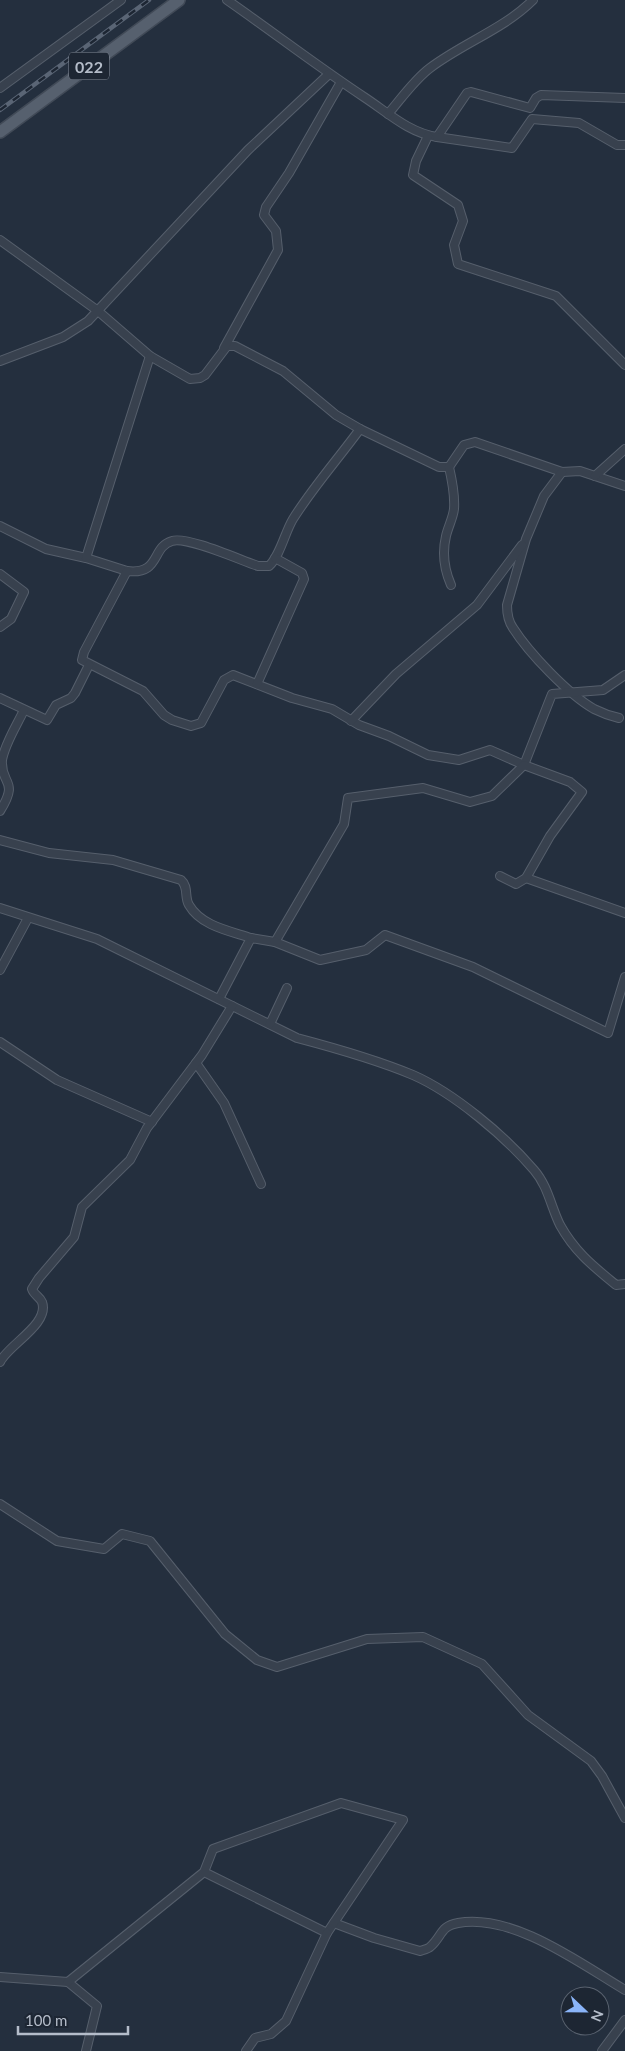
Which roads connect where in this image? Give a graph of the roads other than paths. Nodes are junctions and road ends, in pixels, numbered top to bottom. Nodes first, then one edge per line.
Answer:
1 (121, 0) edge
2 (179, 0) edge
3 (226, 0) edge
4 (533, 0) edge
5 (329, 74) junction
6 (341, 82) junction
7 (0, 88) edge
8 (625, 98) edge
9 (388, 114) junction
10 (0, 132) edge
11 (428, 136) junction
12 (437, 137) junction
13 (625, 145) edge
14 (0, 240) edge
15 (98, 311) junction
16 (222, 351) junction
17 (150, 356) junction
18 (0, 361) edge
19 (625, 366) edge
20 (360, 429) junction
21 (625, 449) edge
22 (449, 467) junction
23 (562, 472) junction
24 (595, 476) junction
25 (625, 486) edge
26 (2, 528) edge
27 (0, 538) edge
28 (526, 539) junction
29 (86, 558) junction
30 (275, 558) junction
31 (127, 571) junction
32 (0, 574) edge
33 (450, 585) dead end
34 (0, 627) edge
35 (89, 665) junction
36 (625, 675) edge
37 (257, 684) junction
38 (573, 692) junction
39 (0, 698) edge
40 (24, 710) junction
41 (619, 718) dead end
42 (351, 720) junction
43 (524, 765) junction
44 (0, 811) edge
45 (0, 840) edge
46 (500, 876) dead end
47 (526, 878) junction
48 (0, 908) edge
49 (625, 913) edge
50 (28, 918) junction
51 (251, 938) junction
52 (275, 942) junction
53 (0, 970) edge
54 (625, 977) edge
55 (287, 988) dead end
56 (219, 999) junction
57 (232, 1006) junction
58 (270, 1024) junction
59 (0, 1042) edge
60 (196, 1063) junction
61 (152, 1122) junction
62 (261, 1184) dead end
63 (625, 1284) edge
64 (0, 1362) edge
65 (0, 1504) edge
66 (625, 1818) edge
67 (204, 1872) junction
68 (334, 1923) junction
69 (327, 1933) junction
70 (0, 1977) edge
71 (68, 1982) junction
72 (625, 1990) edge
73 (625, 2020) edge
74 (86, 2051) edge
75 (246, 2051) edge
76 (602, 2051) edge

1 - 7 street
2 - 10 main road, 022
3 - 5 street
4 - 9 street
5 - 6 street
5 - 15 street
6 - 9 street
6 - 16 street
8 - 12 street
9 - 11 street
11 - 12 street
11 - 19 street
12 - 13 street
14 - 15 street
15 - 17 street
15 - 18 street
16 - 17 street
16 - 20 street
17 - 29 street
20 - 22 street
20 - 30 street
21 - 24 street
22 - 23 street
22 - 33 street
23 - 24 street
23 - 28 street
24 - 25 street
26 - 27 street
26 - 29 street
28 - 38 street
28 - 42 street
29 - 31 street
30 - 31 street
30 - 37 street
31 - 35 street
32 - 34 street
35 - 37 street
35 - 40 street
36 - 38 street
37 - 42 street
38 - 41 street
38 - 43 street
39 - 40 street
40 - 44 street
42 - 43 street
43 - 47 street
43 - 52 street
45 - 51 street
46 - 47 street
47 - 49 street
48 - 50 street
50 - 53 street
50 - 56 street
51 - 52 street
51 - 56 street
52 - 54 street
55 - 58 street
56 - 57 street
57 - 58 street
57 - 60 street
58 - 63 street
59 - 61 street
60 - 61 street
60 - 62 street
61 - 64 street
65 - 66 street
67 - 68 street
67 - 69 street
67 - 71 street
68 - 69 street
68 - 72 street
69 - 75 street
70 - 71 street
71 - 74 street
73 - 76 street

